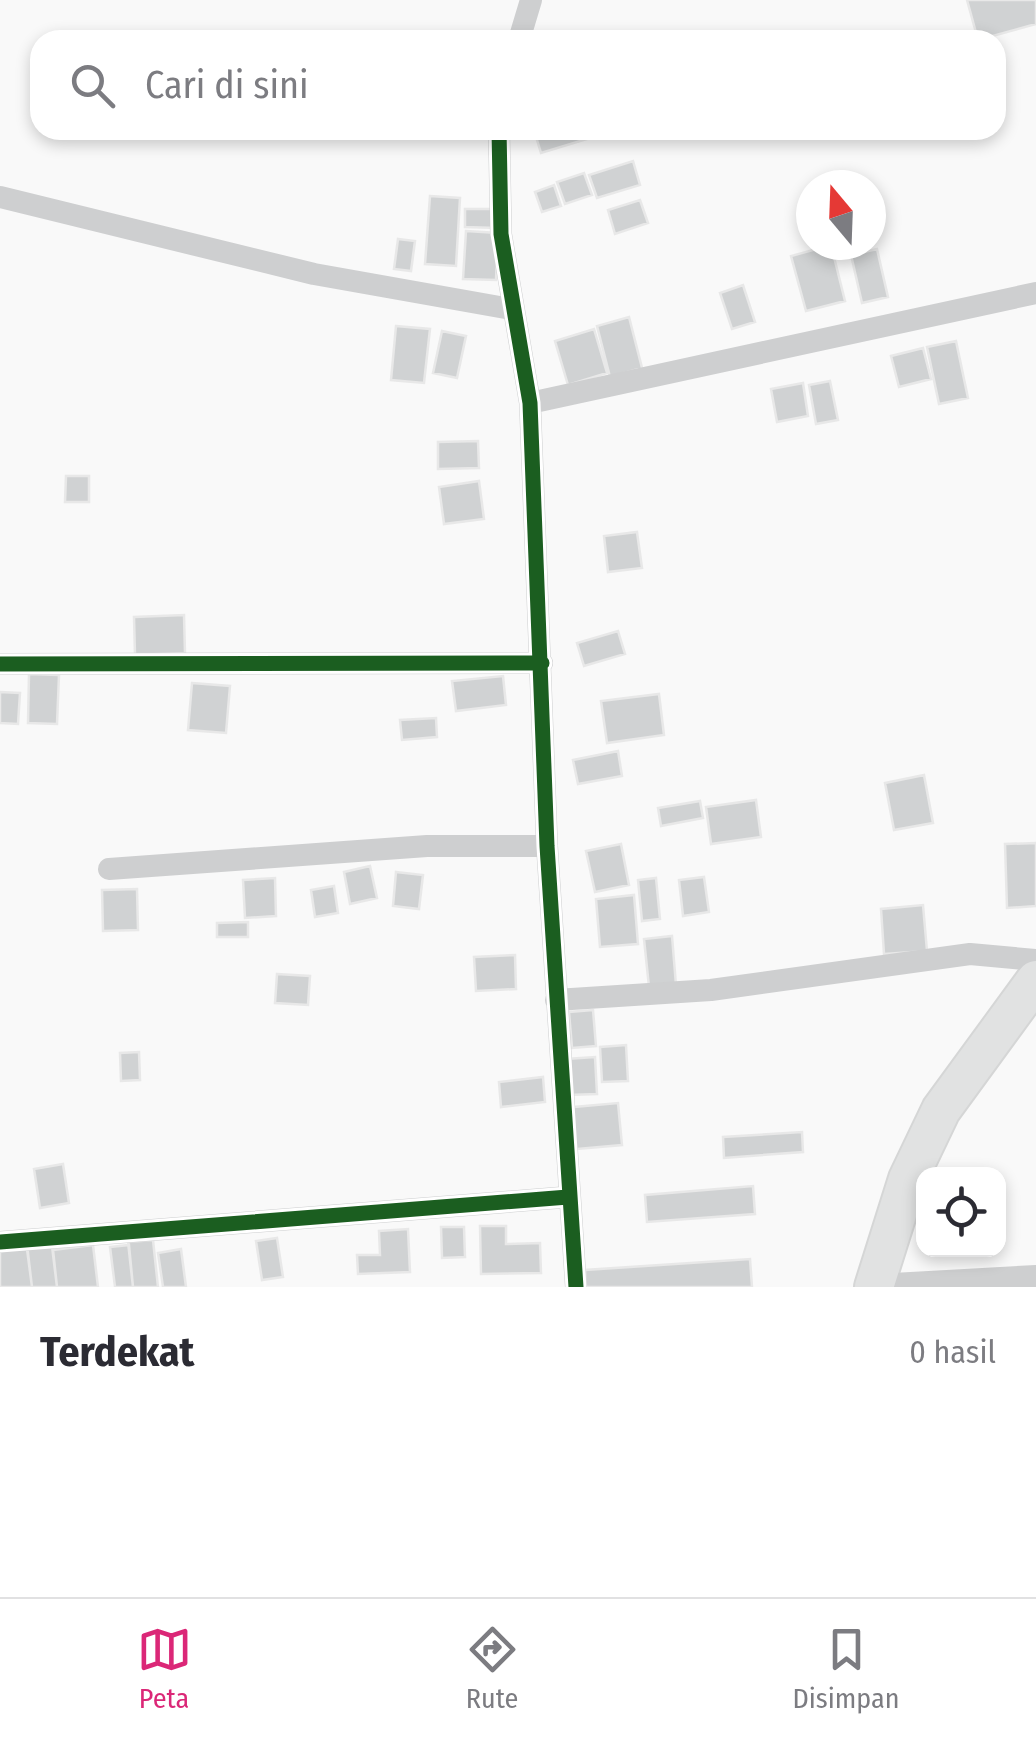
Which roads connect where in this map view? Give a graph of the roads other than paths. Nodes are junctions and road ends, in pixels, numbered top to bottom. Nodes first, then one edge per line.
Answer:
1 (531, 0) edge
2 (522, 30) edge
3 (499, 140) edge
4 (0, 198) edge
5 (1036, 293) edge
6 (511, 309) junction
7 (530, 402) junction
8 (542, 662) junction
9 (0, 664) edge
10 (548, 846) junction
11 (109, 869) dead end
12 (1036, 960) edge
13 (1036, 980) edge
14 (556, 1000) junction
15 (568, 1197) junction
16 (0, 1242) edge
17 (1036, 1276) edge
18 (874, 1286) edge
19 (576, 1287) edge

1 - 2 street
3 - 6 street
4 - 6 street
5 - 7 street
6 - 7 street
7 - 8 street
8 - 9 street
8 - 10 street
10 - 11 street
10 - 14 street
12 - 14 street
13 - 18 highway
14 - 15 street
15 - 16 street
15 - 19 street
17 - 18 street

